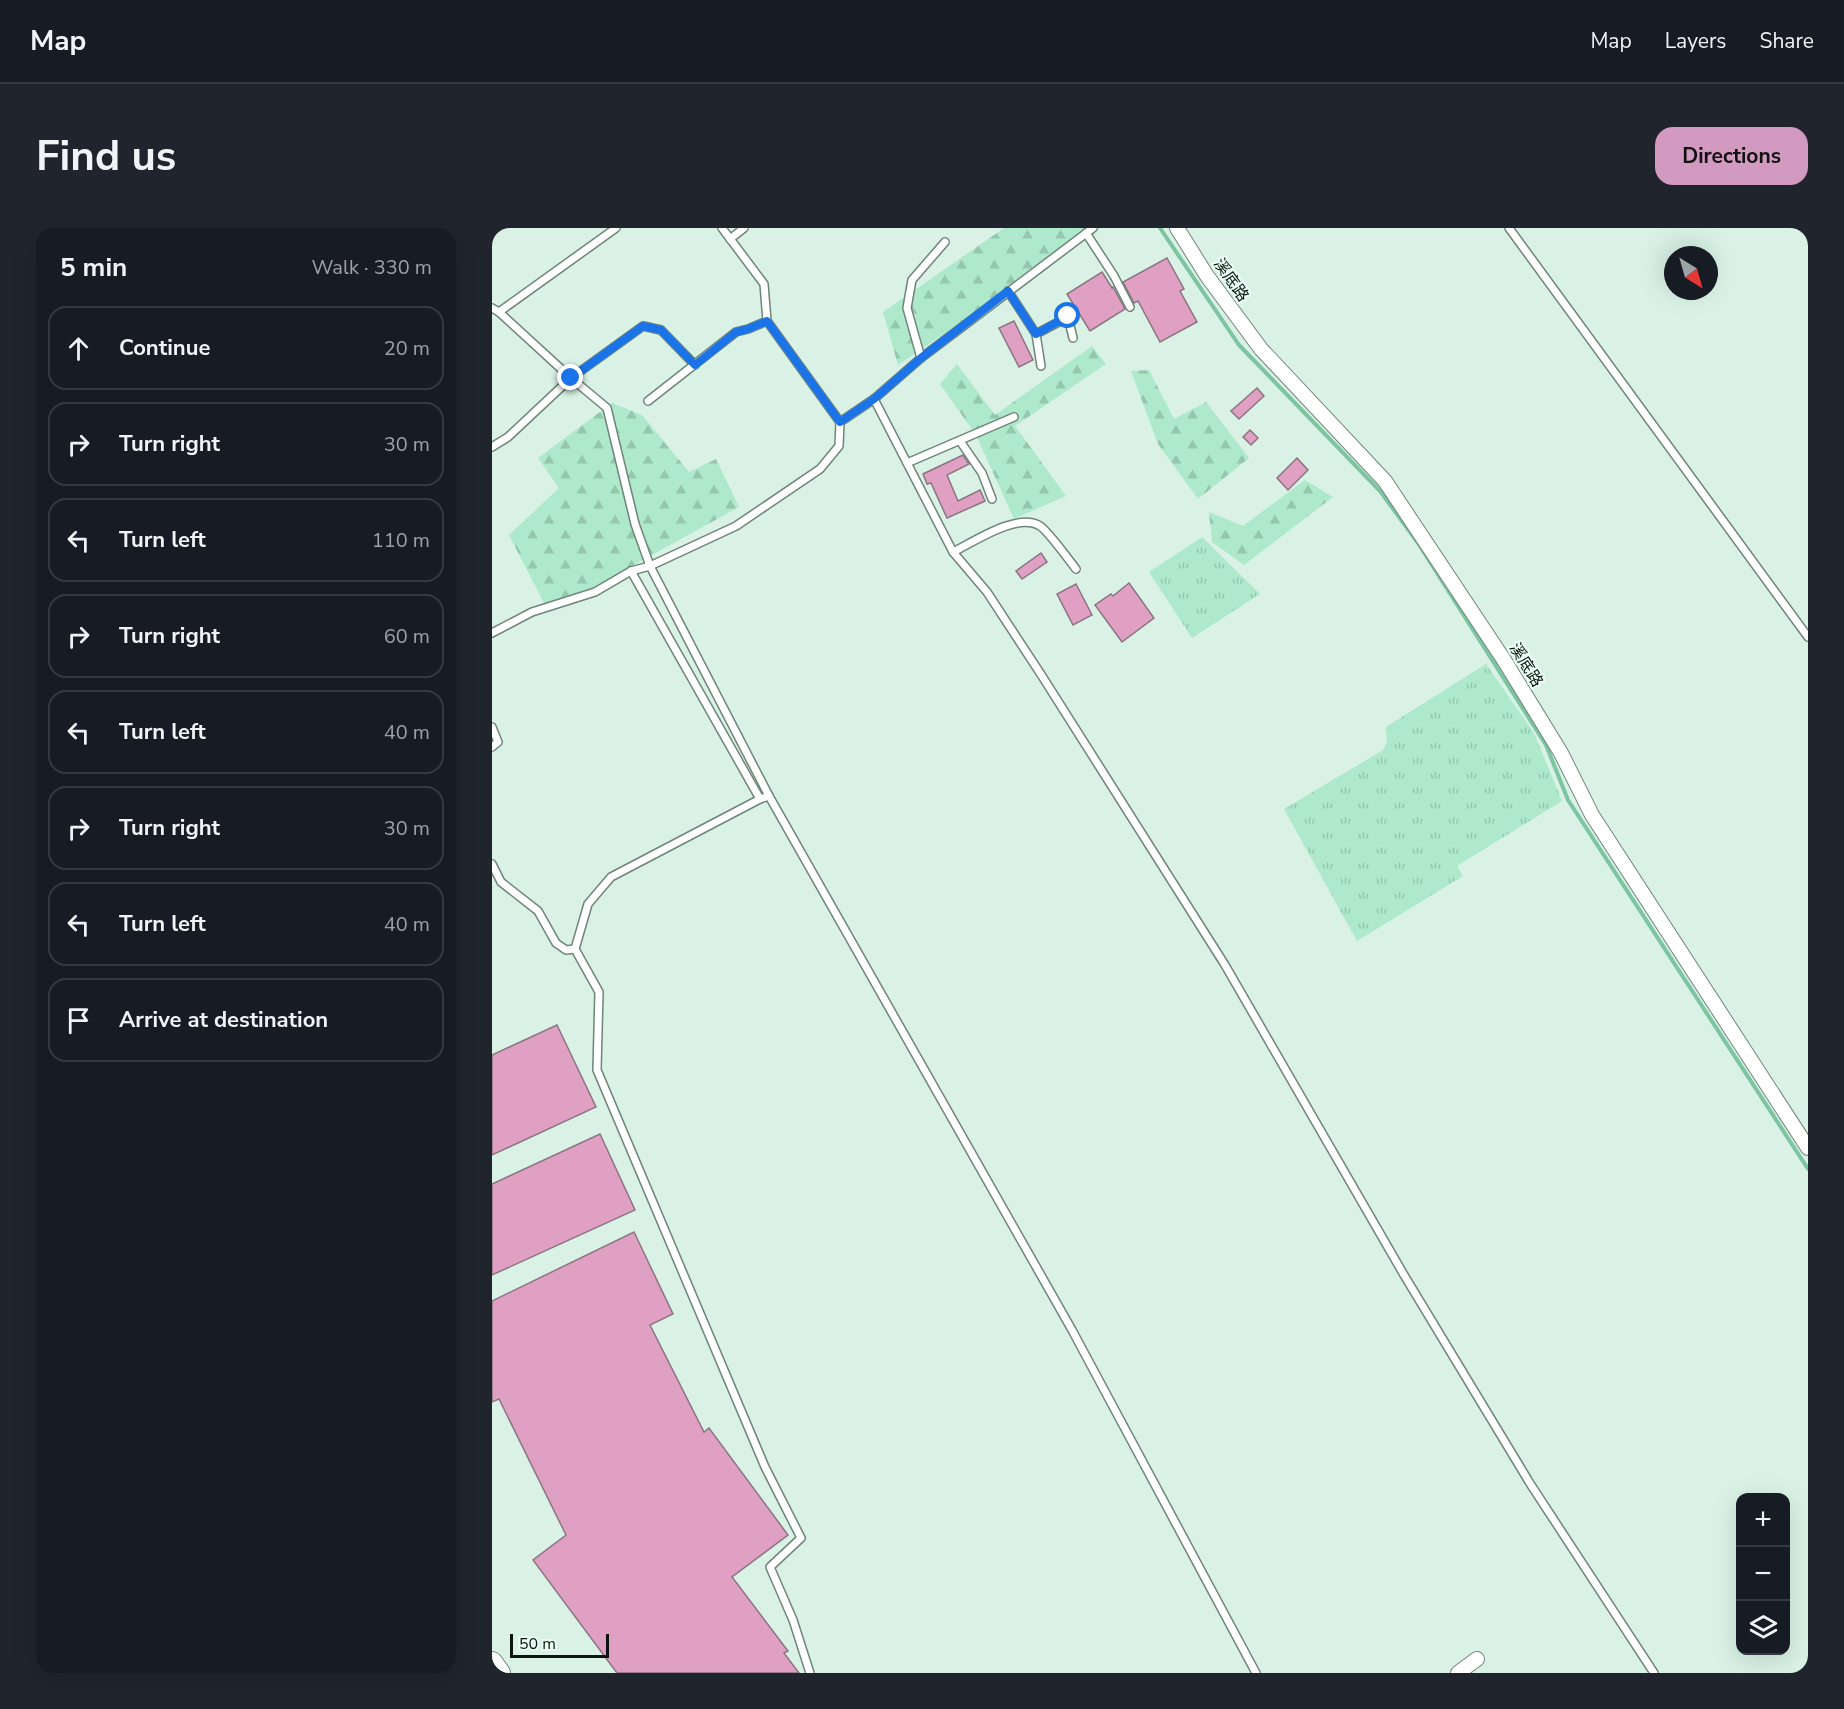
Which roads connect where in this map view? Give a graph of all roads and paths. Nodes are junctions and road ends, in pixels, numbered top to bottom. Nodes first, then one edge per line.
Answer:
1 (616, 228) edge
2 (722, 228) edge
3 (744, 228) edge
4 (1093, 228) edge
5 (1177, 228) edge
6 (1509, 228) edge
7 (1086, 233) junction
8 (730, 239) junction
9 (945, 242) dead end
10 (1008, 291) junction
11 (1130, 307) dead end
12 (492, 308) edge
13 (499, 312) junction
14 (767, 321) junction
15 (1036, 334) junction
16 (1073, 338) dead end
17 (921, 358) junction
18 (695, 365) junction
19 (1041, 366) dead end
20 (571, 378) junction
21 (874, 399) junction
22 (648, 401) dead end
23 (1014, 417) dead end
24 (840, 422) junction
25 (960, 441) junction
26 (492, 447) edge
27 (907, 463) junction
28 (992, 499) dead end
29 (953, 552) junction
30 (650, 566) junction
31 (1076, 569) dead end
32 (631, 571) junction
33 (492, 633) edge
34 (1808, 637) edge
35 (492, 727) edge
36 (492, 747) edge
37 (769, 796) junction
38 (760, 799) junction
39 (492, 864) edge
40 (575, 949) junction
41 (1808, 1148) edge
42 (1477, 1659) dead end
43 (492, 1662) edge
44 (500, 1673) edge
45 (810, 1673) edge
46 (1256, 1673) edge
47 (1458, 1673) edge
48 (1654, 1673) edge

1 - 13 lane
2 - 8 lane
3 - 8 lane
4 - 7 lane
5 - 41 street, 溪底路
6 - 34 lane
7 - 10 lane
7 - 11 lane
8 - 14 lane
9 - 17 lane
10 - 15 lane
10 - 17 lane
12 - 13 lane
13 - 20 lane
14 - 18 lane
14 - 24 lane
15 - 16 lane
15 - 19 lane
17 - 21 lane
18 - 20 lane
18 - 22 lane
20 - 26 lane
20 - 30 lane
21 - 24 lane
21 - 27 lane
23 - 25 lane
24 - 30 lane
25 - 27 lane
25 - 28 lane
27 - 29 lane
29 - 31 lane
29 - 48 lane
30 - 32 lane
30 - 37 lane
32 - 33 lane
32 - 38 lane
35 - 36 lane
37 - 38 lane
37 - 46 lane
38 - 40 lane
39 - 40 lane
40 - 45 lane
42 - 47 street
43 - 44 street

